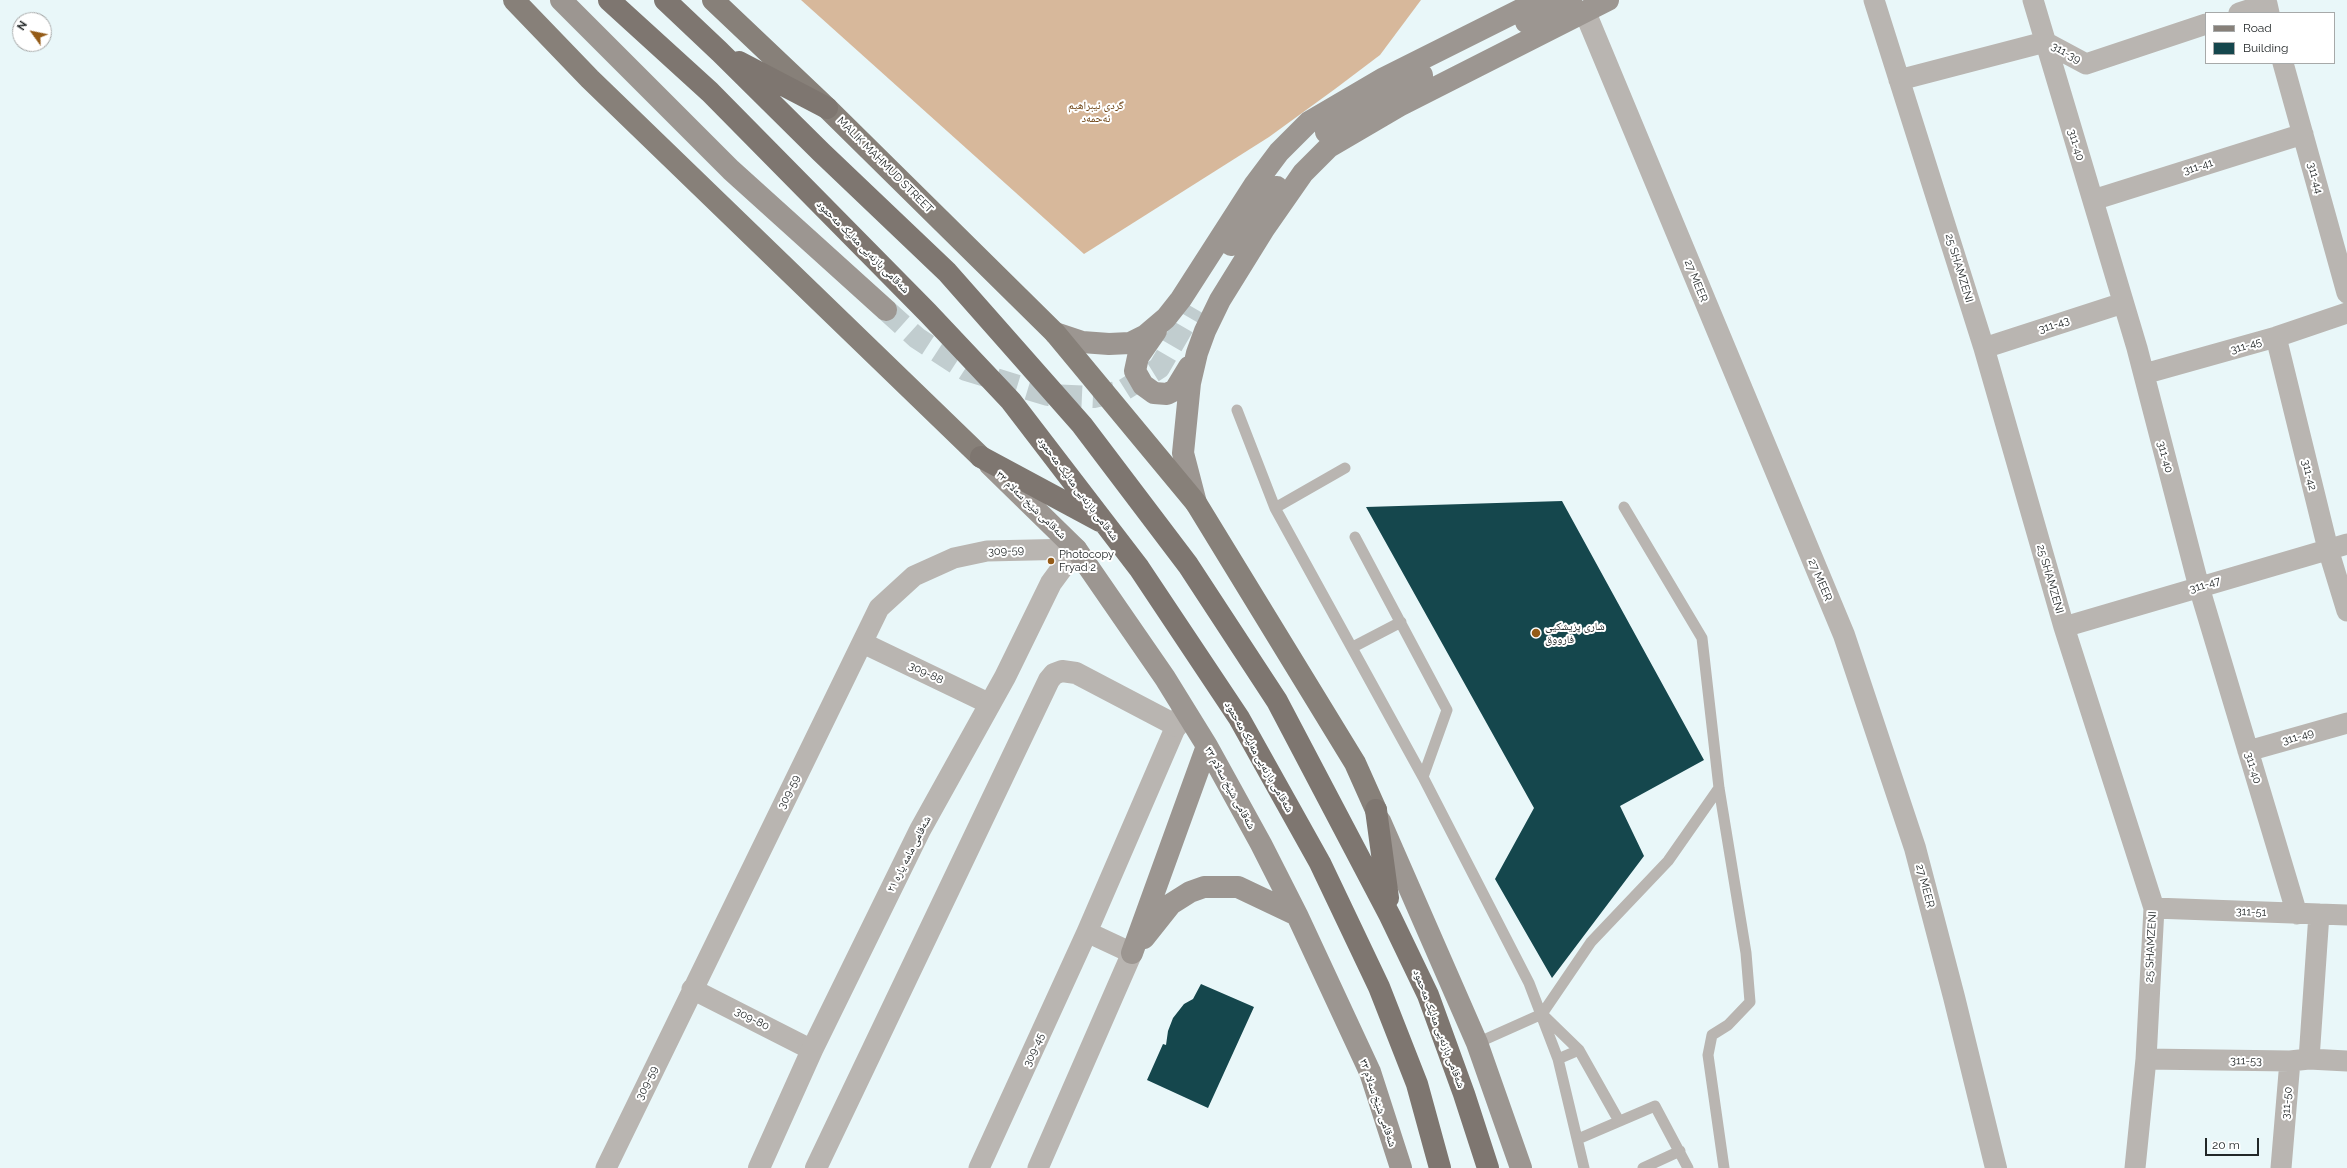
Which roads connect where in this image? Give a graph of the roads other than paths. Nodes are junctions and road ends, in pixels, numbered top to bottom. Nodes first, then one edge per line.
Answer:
1 (514, 0) edge
2 (561, 0) edge
3 (609, 0) edge
4 (665, 0) edge
5 (713, 0) edge
6 (1540, 0) edge
7 (1608, 0) edge
8 (1874, 0) edge
9 (2033, 0) edge
10 (1578, 6) edge
11 (2268, 8) edge
12 (2245, 12) edge
13 (2205, 24) edge
14 (2045, 42) junction
15 (720, 52) junction
16 (2283, 64) edge
17 (1899, 80) junction
18 (827, 108) junction
19 (2303, 134) junction
20 (2093, 200) junction
21 (2347, 293) edge
22 (2123, 303) junction
23 (1194, 308) tunnel mouth
24 (886, 310) tunnel mouth
25 (2347, 313) edge
26 (1160, 324) junction
27 (1054, 333) junction
28 (2276, 338) junction
29 (1984, 348) junction
30 (1197, 353) junction
31 (2144, 374) junction
32 (1237, 410) dead end
33 (981, 457) junction
34 (1345, 468) dead end
35 (1196, 503) junction
36 (1624, 506) dead end
37 (1275, 508) junction
38 (1106, 524) junction
39 (1355, 537) dead end
40 (2337, 546) edge
41 (1076, 549) junction
42 (2199, 586) junction
43 (2347, 611) edge
44 (1401, 622) junction
45 (2064, 626) junction
46 (863, 643) junction
47 (1353, 647) junction
48 (990, 704) junction
49 (1180, 717) junction
50 (2347, 722) edge
51 (1207, 746) junction
52 (2248, 751) junction
53 (1423, 777) junction
54 (1719, 788) junction
55 (1376, 810) junction
56 (2154, 908) junction
57 (2297, 914) junction
58 (2320, 914) junction
59 (1296, 915) junction
60 (2347, 915) edge
61 (1390, 916) junction
62 (1088, 932) junction
63 (1132, 953) junction
64 (692, 989) junction
65 (1542, 1014) junction
66 (1478, 1042) junction
67 (812, 1050) junction
68 (1579, 1050) junction
69 (1558, 1059) junction
70 (2146, 1059) junction
71 (2299, 1060) junction
72 (2347, 1061) edge
73 (1618, 1121) junction
74 (1578, 1139) junction
75 (1680, 1152) junction
76 (606, 1168) edge
77 (759, 1168) edge
78 (816, 1168) edge
79 (979, 1168) edge
80 (1038, 1168) edge
81 (1401, 1168) edge
82 (1440, 1168) edge
83 (1488, 1168) edge
84 (1521, 1168) edge
85 (1584, 1168) edge
86 (1643, 1168) edge
87 (1688, 1168) edge
88 (1724, 1168) edge
89 (1996, 1168) edge
90 (2135, 1168) edge
91 (2281, 1168) edge

1 - 33 main road
2 - 24 main road
3 - 38 highway, شەقامی بازنەیی مەلیک مەحمود
4 - 15 highway, شەقامی بازنەیی مەلیک مەحمود
5 - 18 main road, MALIK MAHMUD STREET
6 - 26 main road
7 - 10 main road
8 - 17 street, 25 SHAMZENI
9 - 14 street, 311-40
10 - 23 main road
10 - 30 main road
10 - 89 street, 27 MEER
11 - 12 street
13 - 14 street, 311-39
14 - 17 street, 311-39
14 - 20 street, 311-40
15 - 18 highway
15 - 61 highway, شەقامی بازنەیی مەلیک مەحمود
16 - 19 street, 311-44
17 - 29 street, 25 SHAMZENI
18 - 27 main road, MALIK MAHMUD STREET
19 - 20 street, 311-41
19 - 21 street, 311-44
20 - 22 street, 311-40
22 - 29 street, 311-43
22 - 31 street, 311-40
25 - 28 street, 311-45
26 - 27 main road
26 - 30 main road
27 - 35 main road, MALIK MAHMUD STREET
28 - 31 street, 311-45
28 - 40 street, 311-42
29 - 45 street, 25 SHAMZENI
30 - 35 main road
31 - 42 street, 311-40
32 - 37 lane
33 - 38 highway
33 - 41 main road, شەقامی شێخ سەلام ٣٣
34 - 37 lane
35 - 55 main road, MALIK MAHMUD STREET
36 - 54 lane
37 - 47 lane
38 - 82 highway, شەقامی بازنەیی مەلیک مەحمود
39 - 44 lane
40 - 42 street, 311-47
40 - 43 street, 311-42
41 - 46 street, 309-59
41 - 48 street, شەقامی مامە یارە ٢١
41 - 49 main road, شەقامی شێخ سەلام ٣٣
42 - 45 street, 311-47
42 - 52 street, 311-40
44 - 47 lane
44 - 53 lane
45 - 56 street, 25 SHAMZENI
46 - 48 street, 309-88
46 - 64 street, 309-59
47 - 53 lane
48 - 67 street, شەقامی مامە یارە ٢١
49 - 51 main road, شەقامی شێخ سەلام ٣٣
49 - 62 street, 309-45
49 - 78 street
50 - 52 street, 311-49
51 - 59 main road, شەقامی شێخ سەلام ٣٣
51 - 63 main road
52 - 57 street, 311-40
53 - 65 lane
54 - 65 lane
54 - 88 lane
55 - 61 highway
55 - 66 main road
56 - 57 street, 311-51
56 - 70 street, 25 SHAMZENI
57 - 58 street, 311-51
58 - 60 street, 311-51
58 - 71 street, 311-50
59 - 63 main road
59 - 81 main road, شەقامی شێخ سەلام ٣٣
61 - 83 highway, شەقامی بازنەیی مەلیک مەحمود
62 - 63 street
62 - 79 street, 309-45
63 - 80 street
64 - 67 street, 309-80
64 - 76 street, 309-59
65 - 66 lane
65 - 68 lane
65 - 69 lane
66 - 84 main road
67 - 77 street, شەقامی مامە یارە ٢١
68 - 69 lane
68 - 73 lane
69 - 74 lane
70 - 71 street, 311-53
70 - 90 street, 25 SHAMZENI
71 - 72 street, 311-53
71 - 91 street, 311-50
73 - 74 lane
73 - 75 lane
74 - 85 lane
75 - 86 lane
75 - 87 lane

